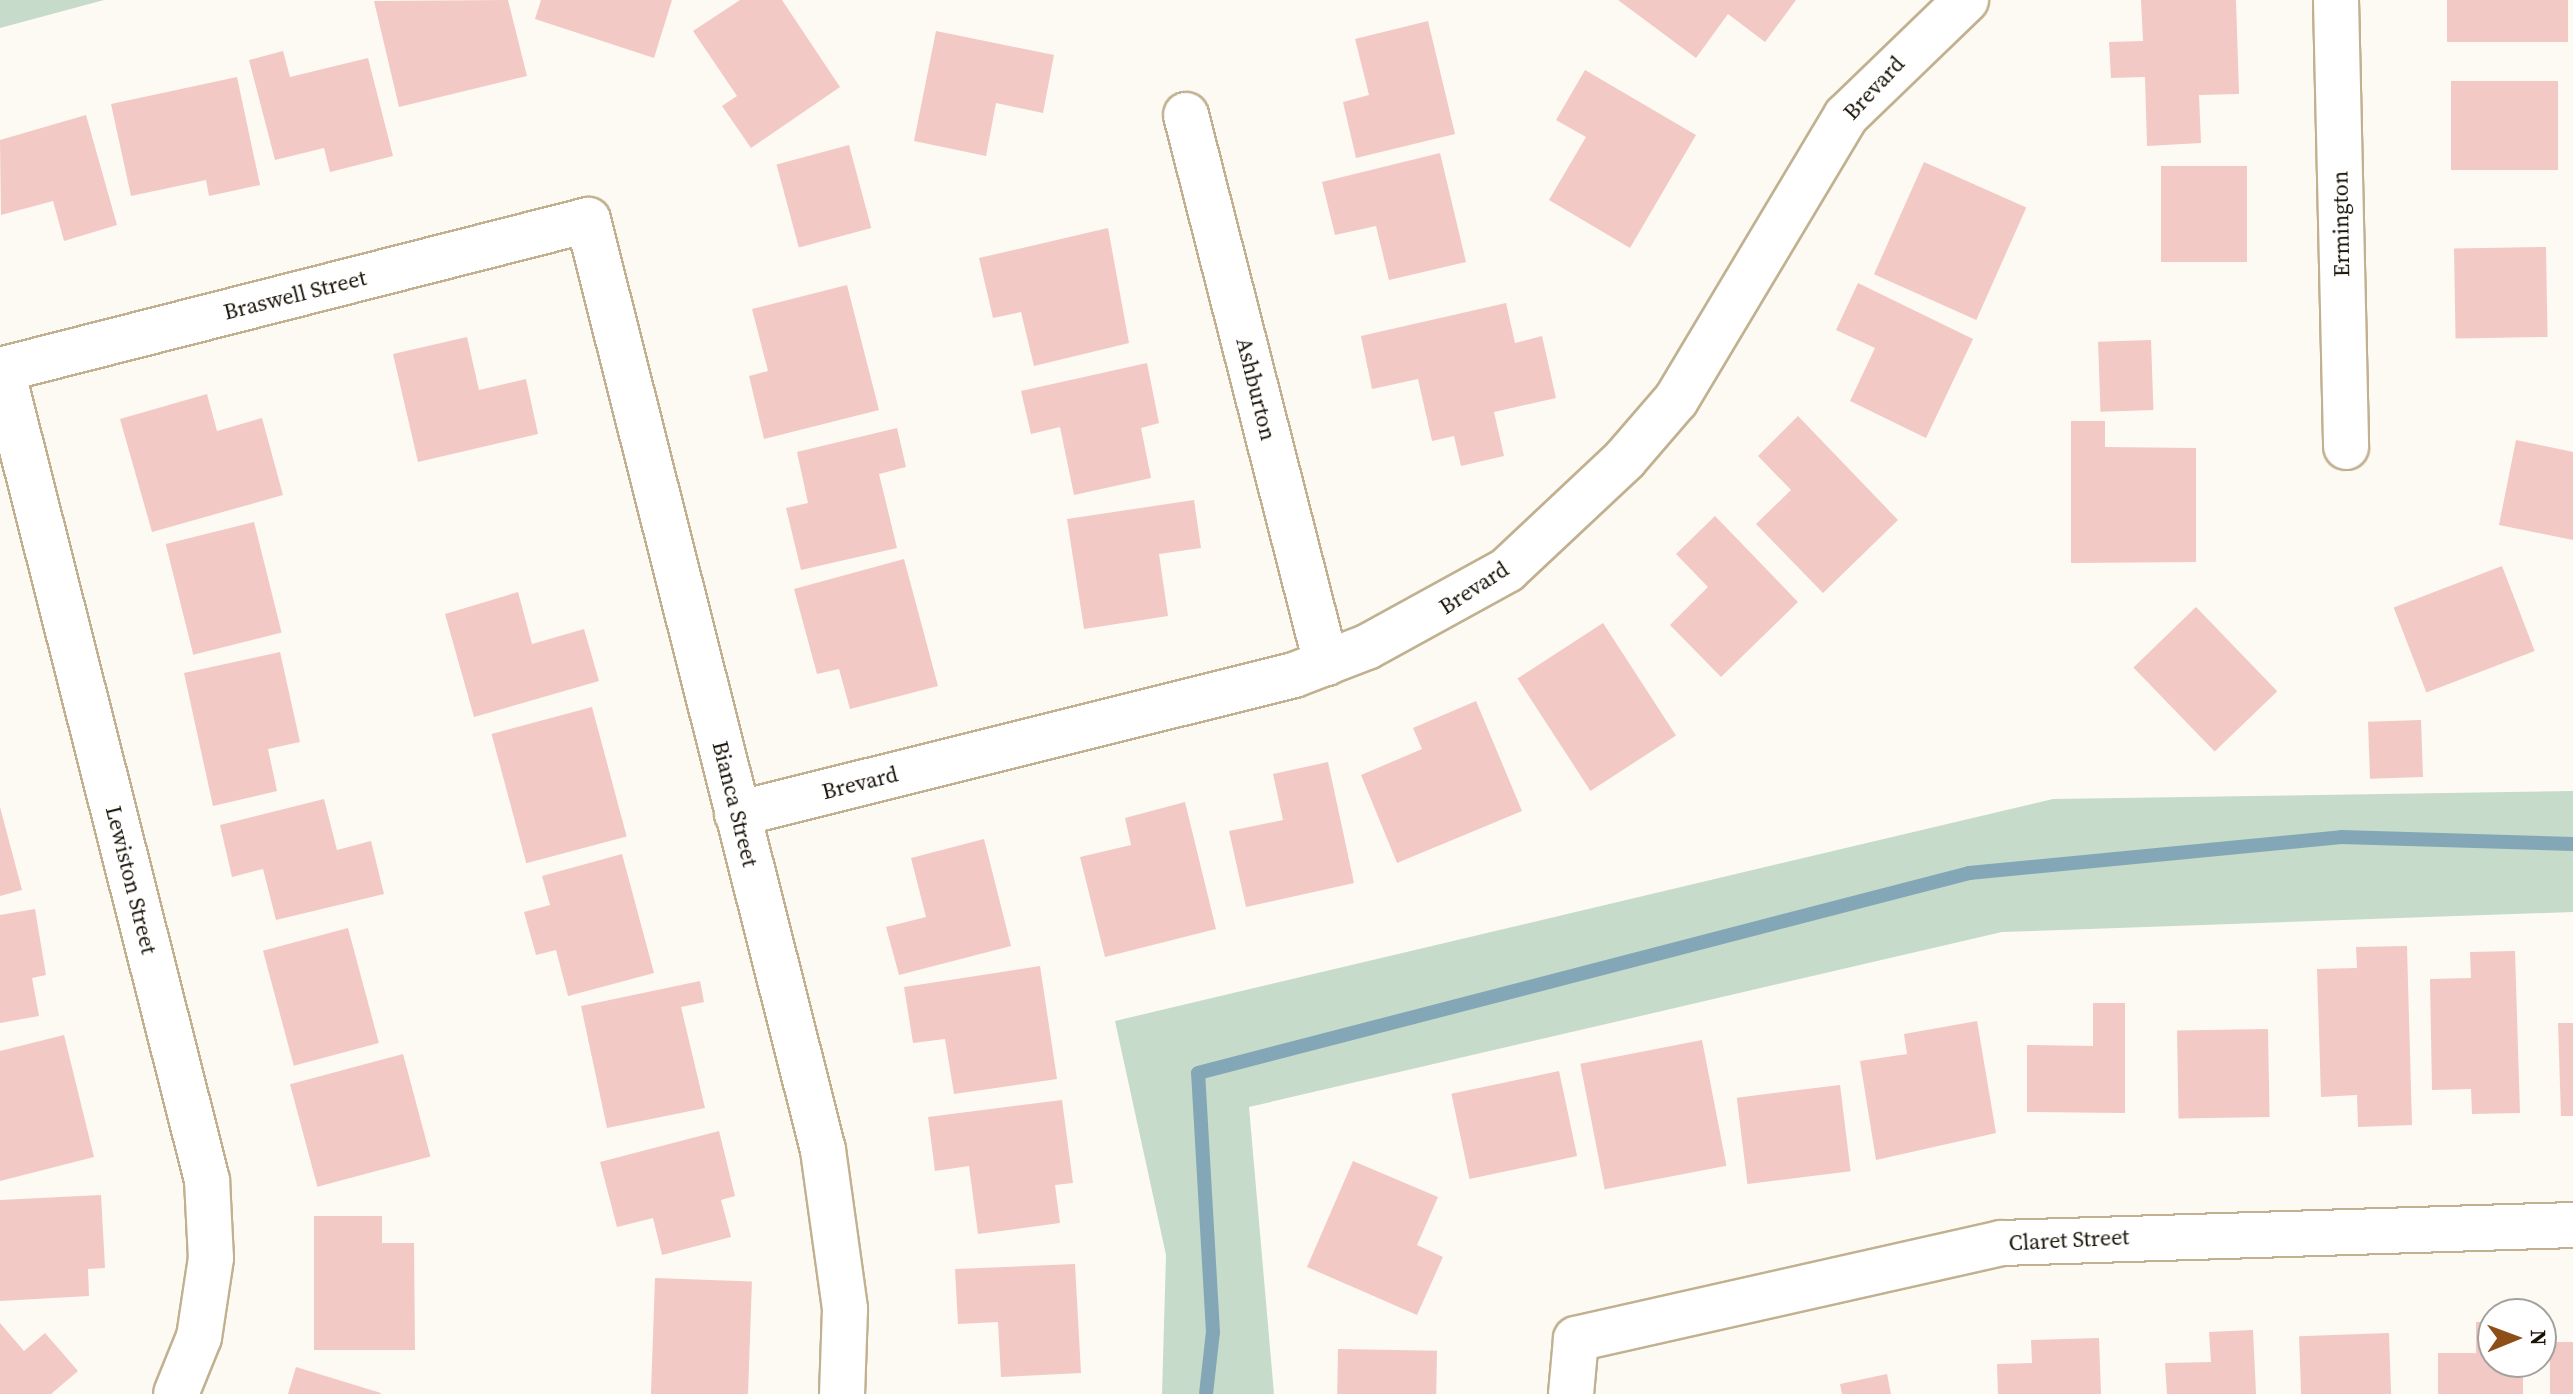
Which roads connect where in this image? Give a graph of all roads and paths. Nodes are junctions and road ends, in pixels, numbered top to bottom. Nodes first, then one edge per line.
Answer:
1 (1966, 0) edge
2 (2336, 0) edge
3 (1186, 115) dead end
4 (588, 220) joint
5 (1, 370) edge
6 (2346, 447) dead end
7 (1326, 663) junction
8 (737, 814) junction
9 (2573, 1225) edge
10 (176, 1394) edge
11 (842, 1394) edge
12 (1571, 1394) edge

1 - 7 street, Brevard
2 - 6 street, Ermington
3 - 7 street, Ashburton
4 - 5 street, Braswell Street
4 - 8 street, Bianca Street
5 - 10 street, Lewiston Street
7 - 8 street, Brevard
8 - 11 street, Bianca Street
9 - 12 street, Claret Street

